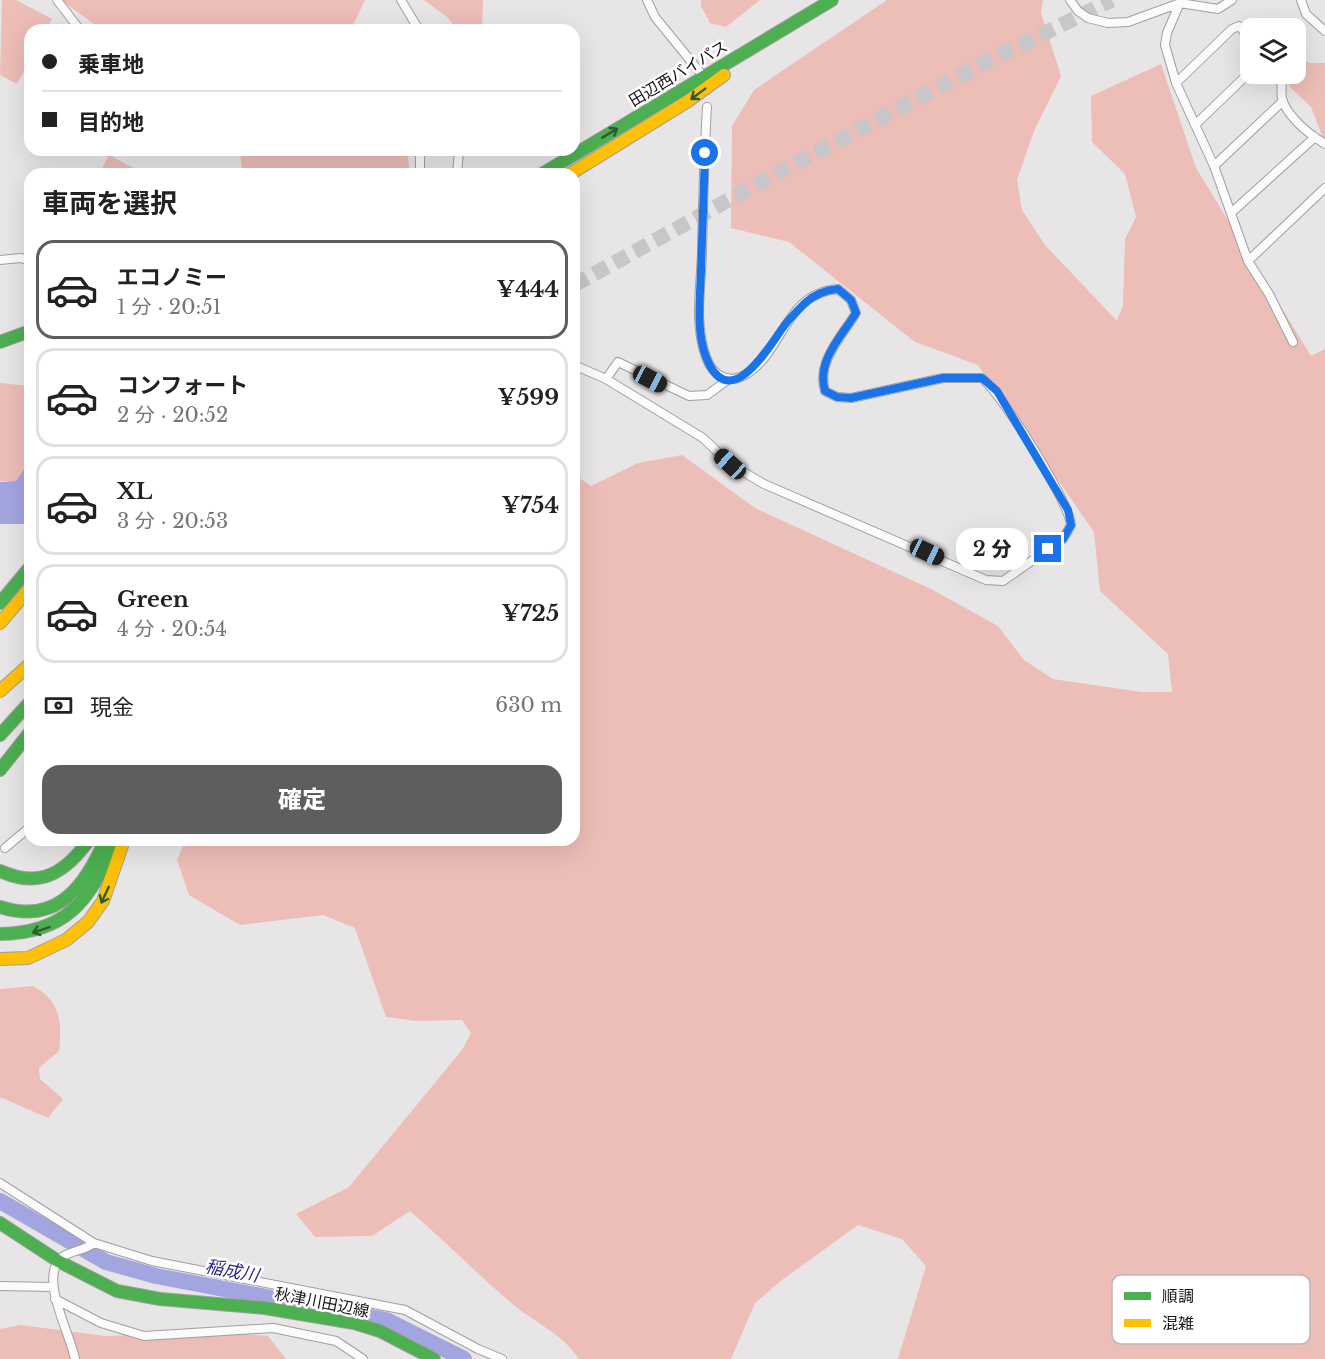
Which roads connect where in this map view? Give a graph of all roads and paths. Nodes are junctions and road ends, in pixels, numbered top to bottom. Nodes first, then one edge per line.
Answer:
1 (57, 0) edge
2 (401, 0) edge
3 (647, 0) edge
4 (832, 0) edge
5 (1070, 0) edge
6 (1232, 0) edge
7 (1301, 0) edge
8 (1181, 2) edge
9 (75, 24) edge
10 (415, 24) edge
11 (1240, 27) edge
12 (1325, 31) edge
13 (699, 71) dead end
14 (1240, 82) edge
15 (1176, 83) junction
16 (1282, 84) edge
17 (1283, 101) junction
18 (707, 107) dead end
19 (1195, 125) junction
20 (1315, 137) junction
21 (1325, 144) edge
22 (580, 151) edge
23 (572, 156) edge
24 (1214, 166) junction
25 (552, 168) edge
26 (580, 168) edge
27 (1325, 188) edge
28 (1231, 213) junction
29 (24, 259) edge
30 (0, 260) edge
31 (1248, 261) junction
32 (24, 334) edge
33 (0, 342) edge
34 (1293, 342) dead end
35 (580, 367) edge
36 (606, 378) junction
37 (729, 379) junction
38 (24, 574) edge
39 (24, 595) edge
40 (0, 603) edge
41 (0, 623) edge
42 (24, 669) edge
43 (0, 691) edge
44 (24, 709) edge
45 (0, 735) edge
46 (24, 740) edge
47 (0, 770) edge
48 (24, 832) edge
49 (85, 846) edge
50 (102, 846) edge
51 (113, 846) edge
52 (122, 846) edge
53 (5, 848) dead end
54 (0, 871) edge
55 (0, 907) edge
56 (0, 934) edge
57 (0, 959) edge
58 (0, 1183) edge
59 (0, 1223) edge
60 (92, 1245) junction
61 (60, 1258) junction
62 (0, 1286) edge
63 (53, 1287) junction
64 (55, 1299) junction
65 (75, 1359) edge
66 (363, 1359) edge
67 (434, 1359) edge
68 (502, 1359) edge

1 - 9 street
2 - 10 street
3 - 13 street
22 -> 4 main road, 田辺西バイパス
4 -> 26 main road, 田辺西バイパス
5 - 8 street
6 - 8 street
7 - 12 street
8 - 15 street
11 - 15 street
14 - 19 street
15 - 19 street
16 - 17 street
17 - 20 street
17 - 24 street
18 - 37 street
19 - 24 street
20 - 21 street
20 - 28 street
25 -> 23 main road, 田辺西バイパス
24 - 28 street
27 - 31 street
28 - 31 street
29 - 30 street
31 - 34 street
32 - 33 main road
35 - 36 street
36 - 37 street
36 - 37 street
38 - 40 main road
39 - 41 main road
42 - 43 main road
44 - 45 main road
46 - 47 main road
48 - 53 street
49 - 54 main road
50 - 55 main road
51 -> 56 main road
52 -> 57 main road
58 - 60 street
59 - 61 main road, 秋津川田辺線
60 - 61 street
60 - 68 street
61 - 63 street
61 - 67 main road, 秋津川田辺線
62 - 63 street
63 - 64 street
64 - 65 street
64 - 66 street

